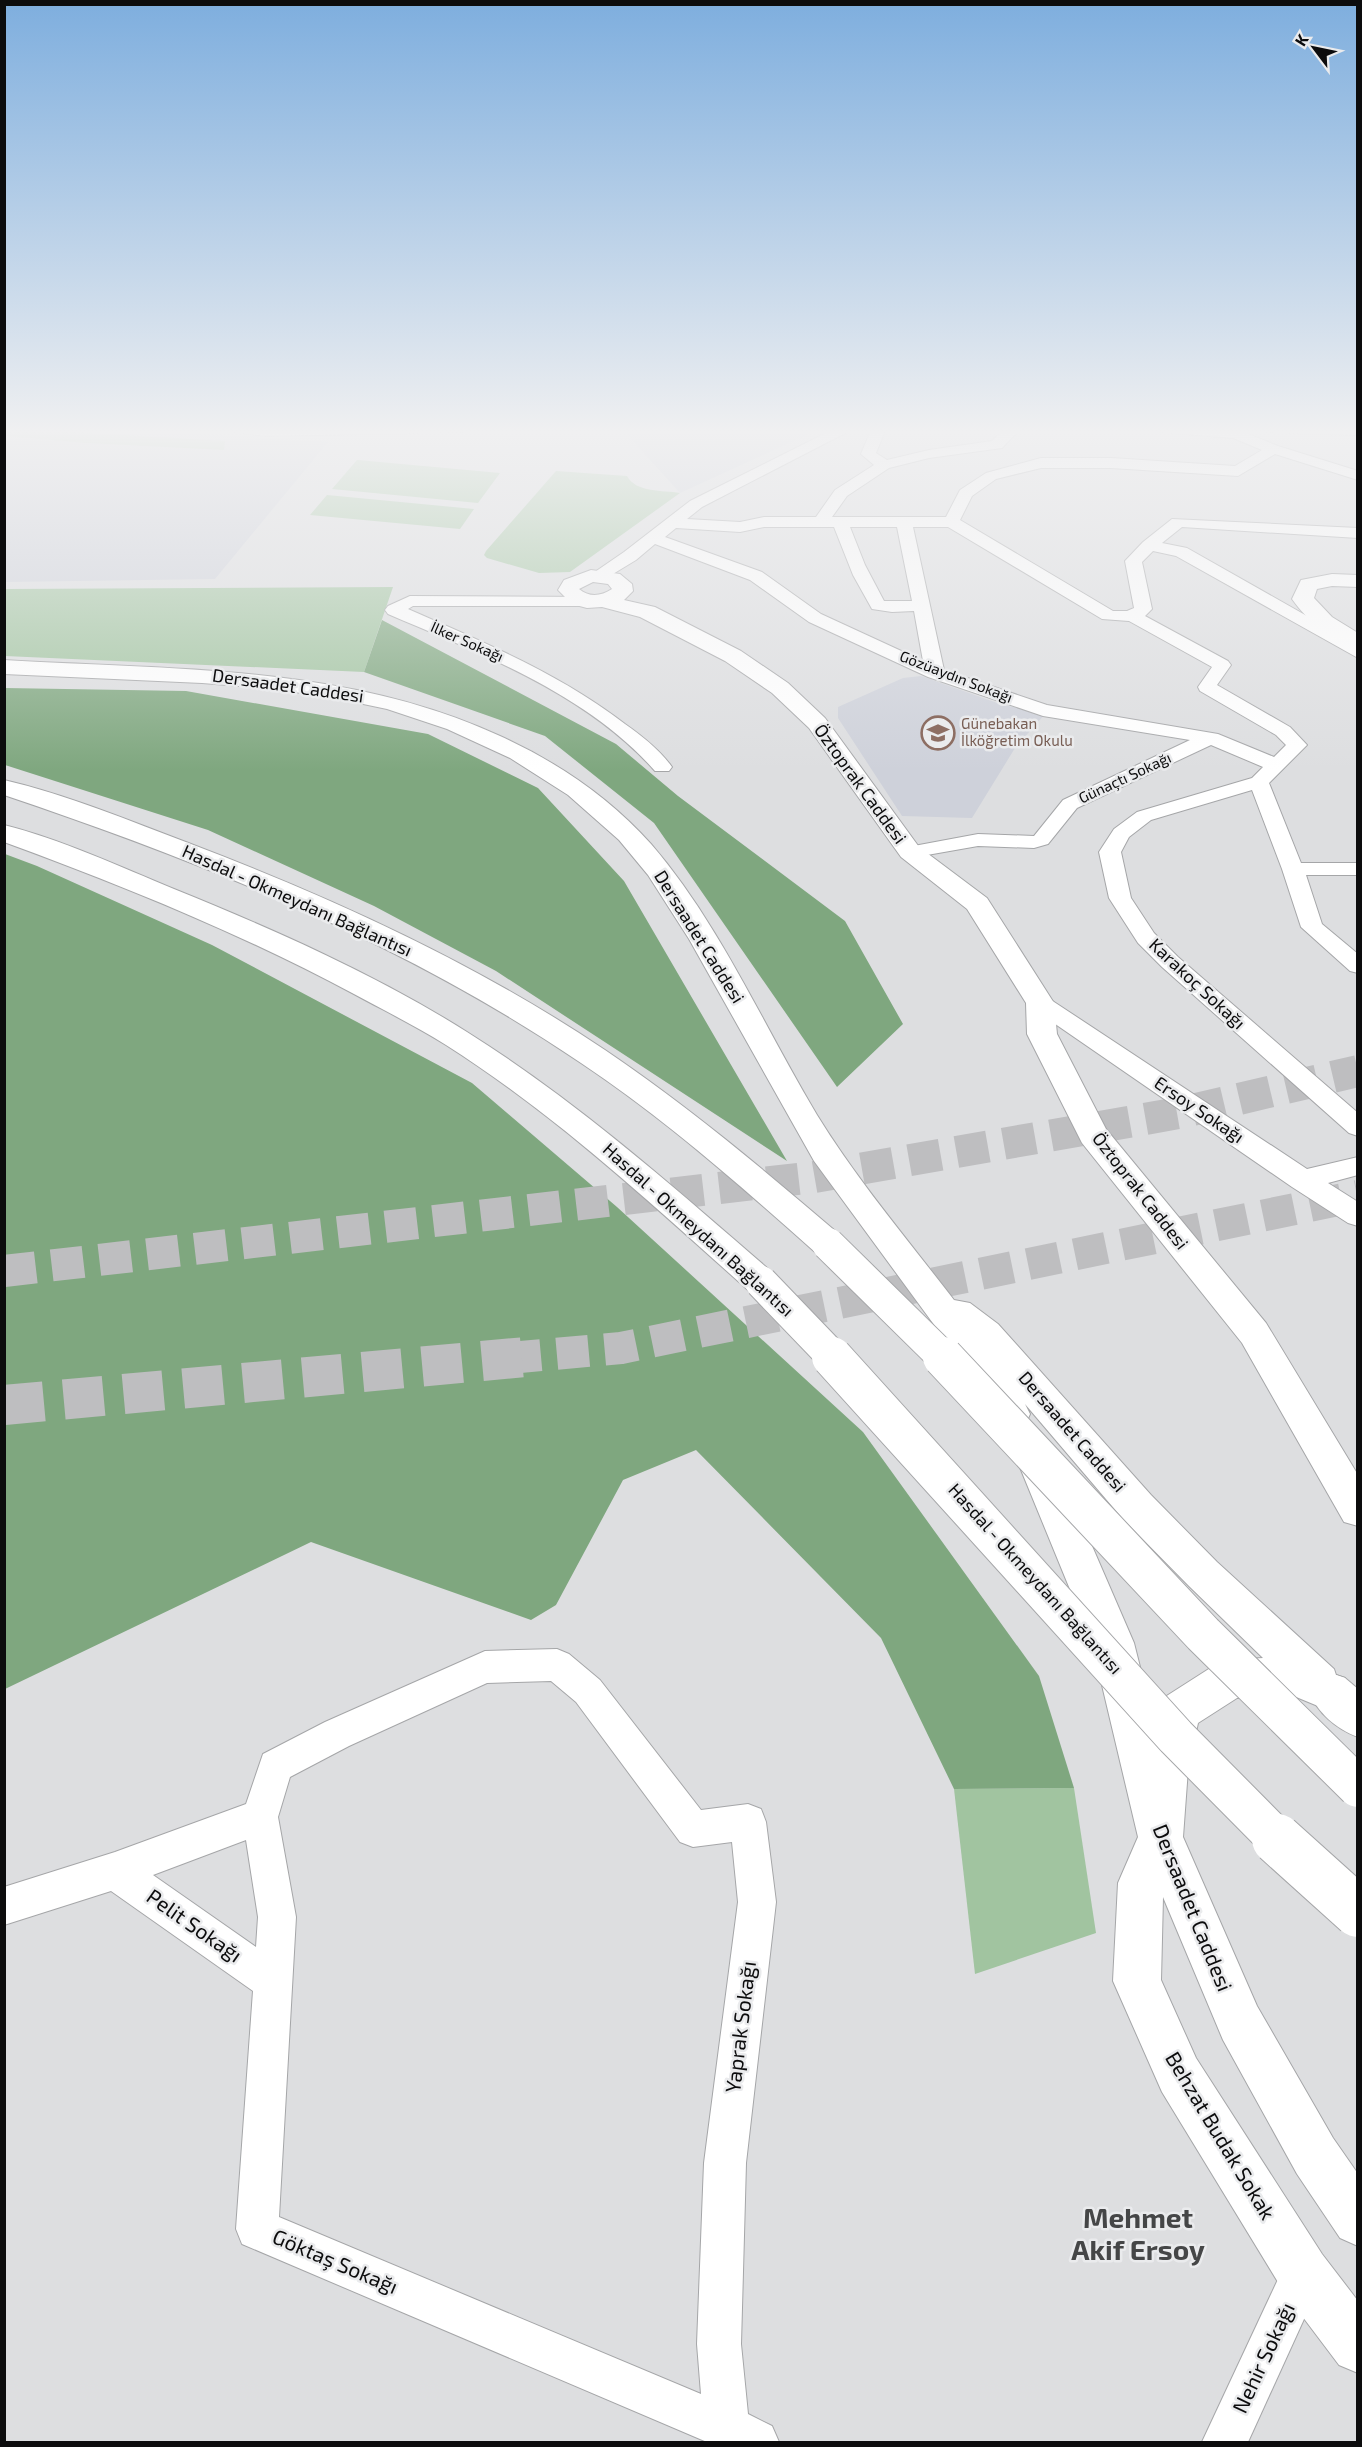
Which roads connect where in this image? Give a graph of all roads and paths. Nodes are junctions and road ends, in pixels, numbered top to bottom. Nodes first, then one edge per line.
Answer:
1 (647, 542) edge
2 (664, 542) edge
3 (847, 542) edge
4 (908, 542) edge
5 (985, 542) edge
6 (1149, 544) joint
7 (1358, 581) edge
8 (611, 582) junction
9 (569, 586) junction
10 (547, 599) junction
11 (594, 601) junction
12 (921, 606) junction
13 (647, 612) junction
14 (1132, 616) junction
15 (1358, 643) edge
16 (1358, 653) edge
17 (4, 667) edge
18 (49, 670) junction
19 (4, 673) edge
20 (935, 673) junction
21 (1211, 738) junction
22 (1277, 765) junction
23 (662, 767) dead end
24 (1258, 782) junction
25 (4, 787) edge
26 (4, 833) edge
27 (910, 852) junction
28 (1293, 869) junction
29 (1358, 870) edge
30 (1358, 966) edge
31 (1040, 1003) junction
32 (1358, 1126) edge
33 (1358, 1167) edge
34 (1301, 1180) junction
35 (1358, 1216) edge
36 (928, 1289) junction
37 (1354, 1499) edge
38 (1344, 1705) edge
39 (1358, 1736) edge
40 (1358, 1787) edge
41 (260, 1817) junction
42 (1161, 1838) junction
43 (115, 1871) junction
44 (4, 1906) edge
45 (1358, 1912) edge
46 (272, 1981) junction
47 (1358, 2220) edge
48 (1303, 2273) junction
49 (1358, 2346) edge
50 (742, 2435) edge
51 (1225, 2442) edge

1 - 8 street
2 - 20 street, Gözüaydın Sokağı
3 - 12 street
4 - 12 street
5 - 14 street
6 - 14 street
6 - 16 street
7 - 15 main road
8 - 9 main road
8 - 11 main road
8 - 13 main road, Öztoprak Caddesi
9 - 10 street
9 - 11 main road
10 - 11 street
10 - 23 street, İlker Sokağı
11 - 13 main road, Öztoprak Caddesi
12 - 20 street
13 - 27 main road, Öztoprak Caddesi
14 - 22 street, Karakoç Sokağı
17 - 18 main road, Dersaadet Caddesi
18 - 19 main road, Dersaadet Caddesi
18 - 36 main road, Dersaadet Caddesi
20 - 21 street, Gözüaydın Sokağı
21 - 22 street, Gözüaydın Sokağı
21 - 27 street, Günaçtı Sokağı
22 - 24 street, Karakoç Sokağı
24 - 28 street
24 - 32 street, Karakoç Sokağı
25 - 40 main road, Hasdal - Okmeydanı Bağlantısı, bridge
26 - 45 main road, Hasdal - Okmeydanı Bağlantısı, bridge
27 - 31 main road, Öztoprak Caddesi
28 - 29 street
28 - 30 street
31 - 34 street, Ersoy Sokağı
31 - 37 main road, Öztoprak Caddesi
33 - 34 street
34 - 35 street, Ersoy Sokağı
36 - 38 main road, Dersaadet Caddesi
36 - 42 main road, Dersaadet Caddesi
38 - 39 main road, Dersaadet Caddesi
38 - 42 main road
41 - 43 street, Pelit Sokağı
41 - 46 street, Göktaş Sokağı
41 - 50 street, Yaprak Sokağı
42 - 47 main road, Dersaadet Caddesi
42 - 48 main road, Behzat Budak Sokak
43 - 44 street, Pelit Sokağı
43 - 46 street, Pelit Sokağı
46 - 50 street, Göktaş Sokağı
48 - 49 main road, Behzat Budak Sokak
48 - 51 street, Nehir Sokağı

